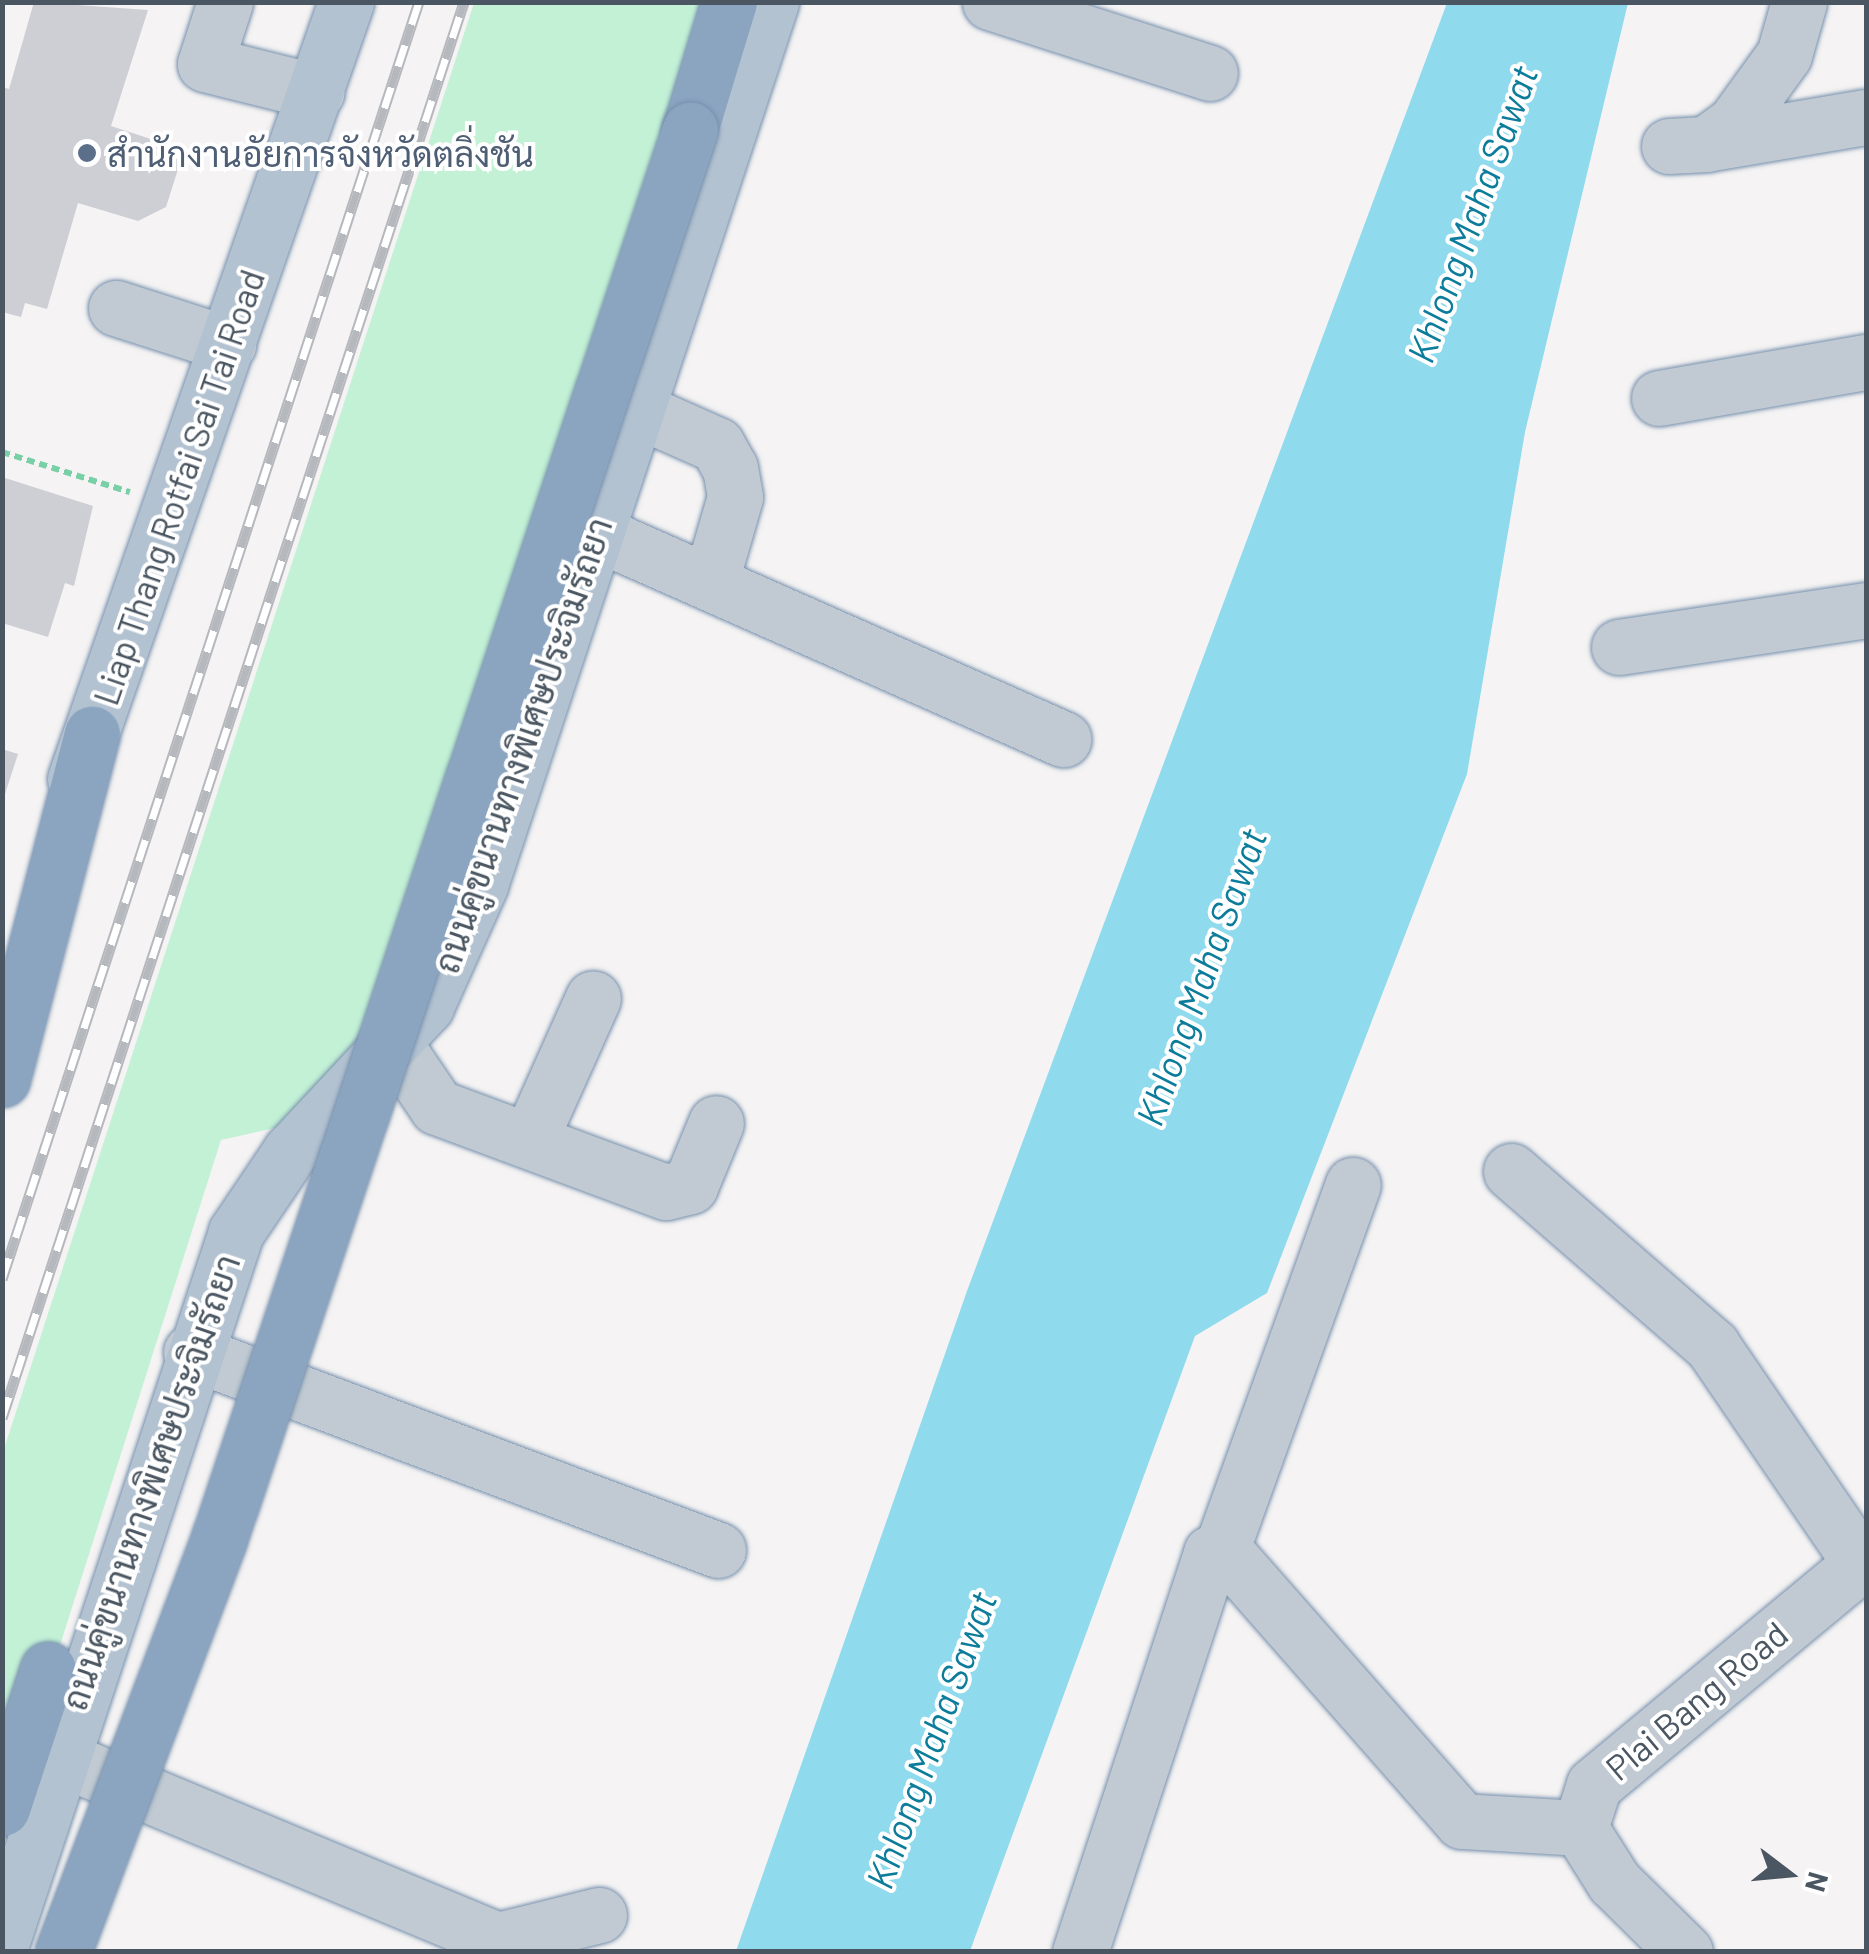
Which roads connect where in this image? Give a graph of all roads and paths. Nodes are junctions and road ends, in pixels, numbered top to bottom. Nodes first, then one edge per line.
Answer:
1 (225, 2) edge
2 (346, 2) edge
3 (728, 2) edge
4 (770, 2) edge
5 (1798, 2) edge
6 (996, 3) edge
7 (1210, 73) dead end
8 (317, 92) junction
9 (1866, 116) edge
10 (116, 308) dead end
11 (228, 344) junction
12 (1866, 362) edge
13 (1659, 398) dead end
14 (638, 410) junction
15 (2, 452) edge
16 (171, 506) junction
17 (597, 533) junction
18 (711, 580) junction
19 (1866, 610) edge
20 (1619, 647) dead end
21 (92, 734) junction
22 (1063, 739) dead end
23 (2, 969) edge
24 (593, 998) dead end
25 (397, 1048) junction
26 (2, 1079) edge
27 (716, 1123) dead end
28 (530, 1139) junction
29 (1511, 1172) dead end
30 (1354, 1185) dead end
31 (191, 1352) junction
32 (1222, 1548) junction
33 (718, 1550) dead end
34 (1864, 1561) edge
35 (48, 1669) dead end
36 (58, 1756) junction
37 (2, 1808) edge
38 (1580, 1828) junction
39 (599, 1915) dead end
40 (18, 1942) edge
41 (63, 1952) edge
42 (1080, 1952) edge
43 (1685, 1952) edge

1 - 8 street
2 - 8 main road, Liap Thang Rotfai Sai Tai Road
3 - 41 highway, bridge
4 - 14 main road, ถนนคู่ขนานทางพิเศษประจิมรัถยา
5 - 9 street
6 - 7 street
8 - 11 main road, Liap Thang Rotfai Sai Tai Road
10 - 11 street
11 - 16 main road, Liap Thang Rotfai Sai Tai Road
12 - 13 street
14 - 17 main road, ถนนคู่ขนานทางพิเศษประจิมรัถยา
14 - 18 street
15 - 16 path
16 - 21 main road, Liap Thang Rotfai Sai Tai Road
17 - 18 street
17 - 25 main road, ถนนคู่ขนานทางพิเศษประจิมรัถยา
18 - 22 street
19 - 20 street
21 - 23 main road, Liap Thang Rotfai Sai Tai Road
21 - 26 highway
24 - 28 street
25 - 28 street
25 - 31 main road, ถนนคู่ขนานทางพิเศษประจิมรัถยา
27 - 28 street
29 - 34 street
30 - 32 street
31 - 33 street
31 - 36 main road, ถนนคู่ขนานทางพิเศษประจิมรัถยา
32 - 38 street
32 - 42 street
34 - 38 street, Plai Bang Road
35 - 37 highway
36 - 39 street
36 - 40 main road, ถนนคู่ขนานทางพิเศษประจิมรัถยา
38 - 43 street

